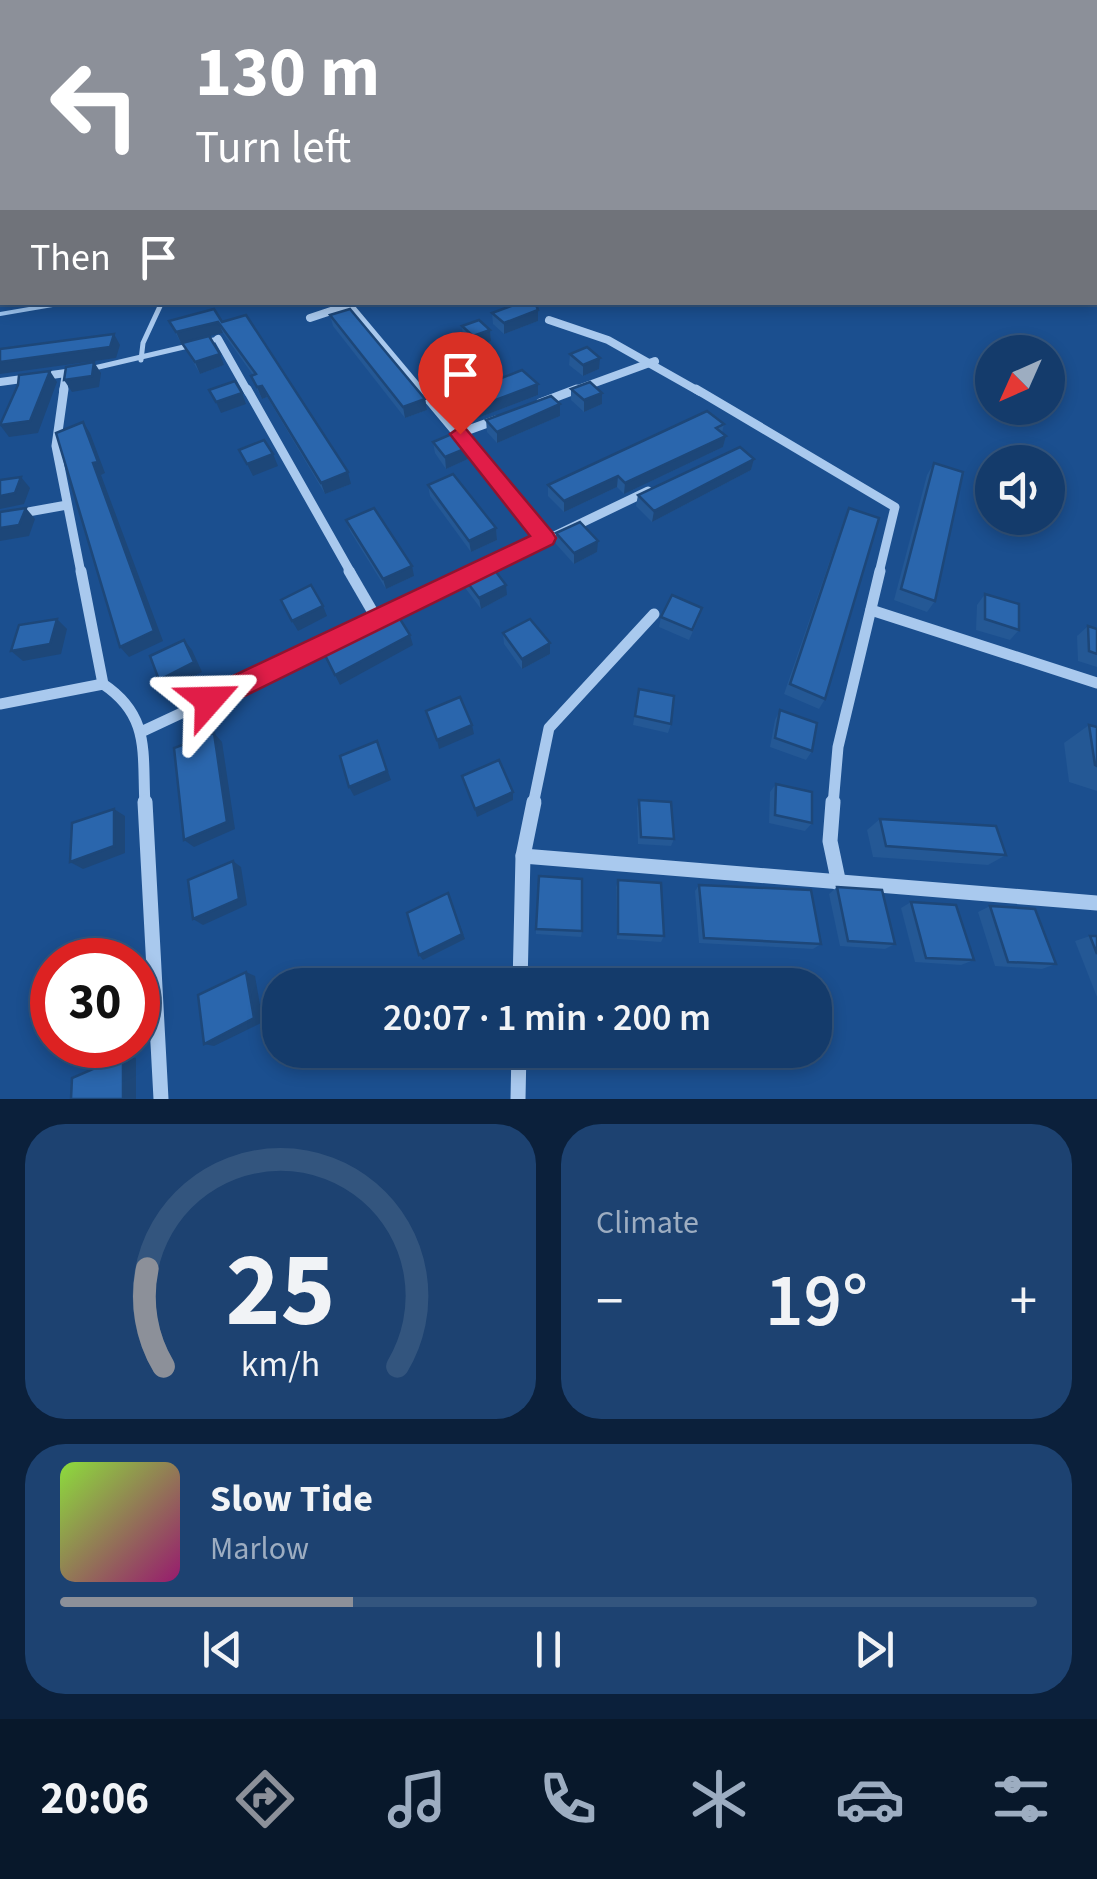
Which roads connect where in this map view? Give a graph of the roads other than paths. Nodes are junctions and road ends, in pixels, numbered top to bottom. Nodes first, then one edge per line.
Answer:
1 (161, 305) edge
2 (310, 318) dead end
3 (549, 320) dead end
4 (218, 339) joint
5 (141, 360) junction
6 (655, 360) junction
7 (66, 373) junction
8 (0, 382) edge
9 (531, 407) edge
10 (513, 414) edge
11 (460, 434) junction
12 (664, 483) edge
13 (67, 505) junction
14 (0, 517) edge
15 (545, 538) junction
16 (871, 610) junction
17 (654, 614) dead end
18 (378, 621) junction
19 (103, 684) junction
20 (1097, 684) edge
21 (0, 704) edge
22 (141, 732) junction
23 (522, 856) junction
24 (839, 884) junction
25 (1097, 903) edge
26 (520, 968) edge
27 (519, 1068) edge
28 (160, 1099) edge
29 (518, 1099) edge

1 - 5 lane
2 - 11 street
3 - 6 street
4 - 5 lane
4 - 18 street
5 - 7 lane
6 - 9 street
6 - 16 street
7 - 8 street
7 - 13 street
10 - 11 street
11 - 15 street
12 - 15 street
13 - 14 street
13 - 19 street
15 - 18 street
16 - 20 street
16 - 24 street
17 - 23 street
18 - 22 street
19 - 21 street
19 - 22 street
22 - 28 street
23 - 24 street
23 - 26 street
24 - 25 street
27 - 29 street

